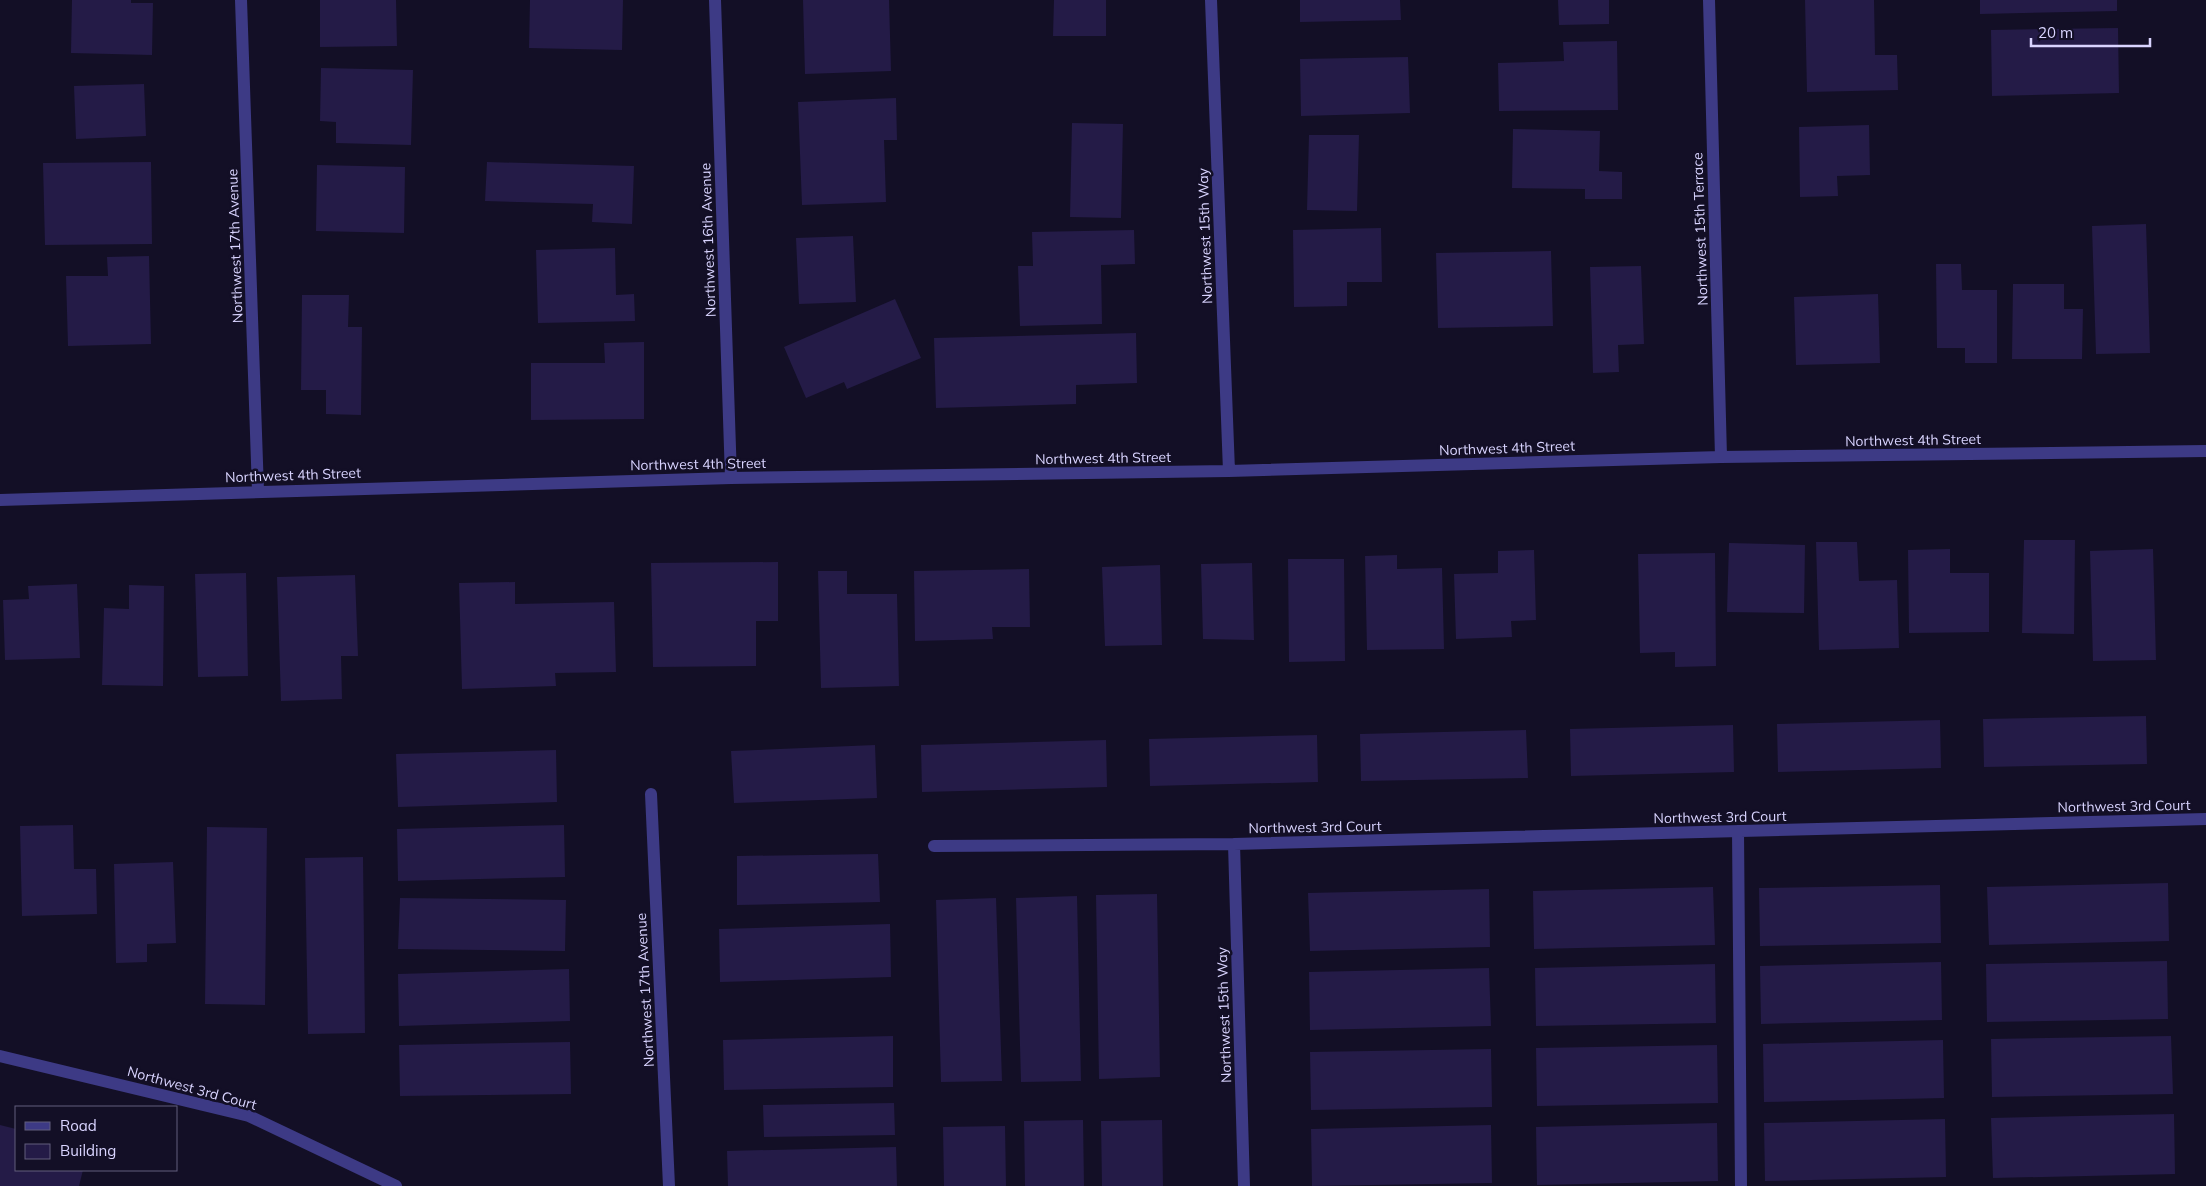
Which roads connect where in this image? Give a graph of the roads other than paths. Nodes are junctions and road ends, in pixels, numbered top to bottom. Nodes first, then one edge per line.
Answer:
1 (241, 0) edge
2 (716, 0) edge
3 (1211, 0) edge
4 (1709, 0) edge
5 (2206, 451) edge
6 (1721, 457) junction
7 (1229, 471) junction
8 (731, 478) junction
9 (258, 491) junction
10 (0, 500) edge
11 (651, 794) dead end
12 (2206, 819) edge
13 (1738, 831) junction
14 (1234, 844) junction
15 (934, 846) dead end
16 (0, 1056) edge
17 (396, 1186) edge
18 (669, 1186) edge
19 (1244, 1186) edge
20 (1741, 1186) edge

1 - 9 street, Northwest 17th Avenue
2 - 8 street, Northwest 16th Avenue
3 - 7 street, Northwest 15th Way
4 - 6 street, Northwest 15th Terrace
5 - 6 street, Northwest 4th Street
6 - 7 street, Northwest 4th Street
7 - 8 street, Northwest 4th Street
8 - 9 street, Northwest 4th Street
9 - 10 street, Northwest 4th Street
11 - 18 street, Northwest 17th Avenue
12 - 13 street, Northwest 3rd Court
13 - 14 street, Northwest 3rd Court
13 - 20 street
14 - 15 street, Northwest 3rd Court
14 - 19 street, Northwest 15th Way
16 - 17 street, Northwest 3rd Court

